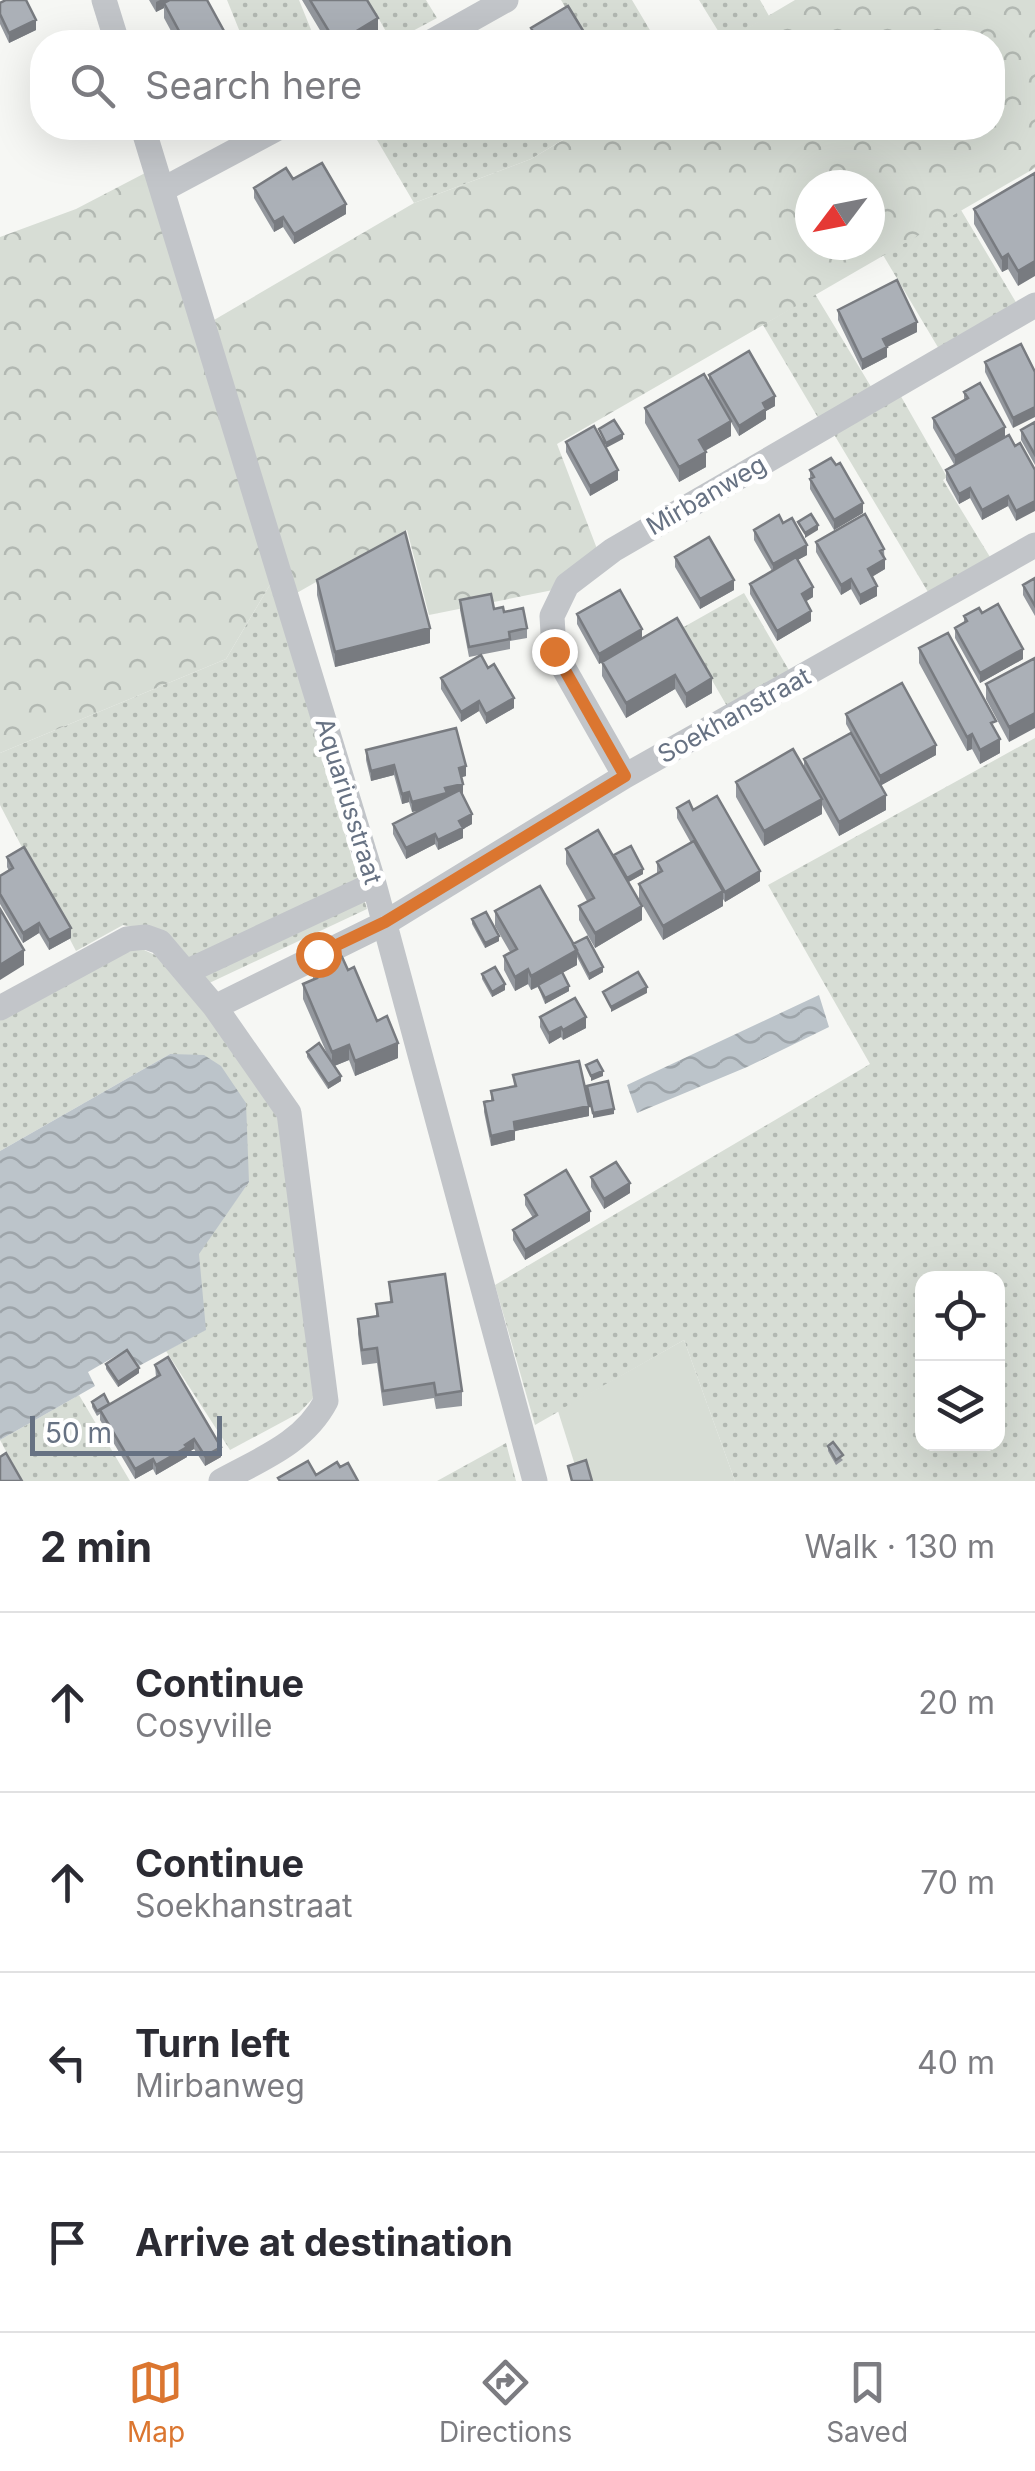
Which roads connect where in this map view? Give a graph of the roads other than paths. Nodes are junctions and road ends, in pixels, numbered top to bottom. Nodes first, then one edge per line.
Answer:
1 (104, 0) edge
2 (506, 0) edge
3 (113, 30) edge
4 (452, 30) edge
5 (147, 140) edge
6 (256, 140) edge
7 (162, 190) junction
8 (1035, 305) edge
9 (1035, 545) edge
10 (625, 776) junction
11 (374, 884) junction
12 (336, 901) junction
13 (385, 922) junction
14 (350, 938) junction
15 (186, 972) junction
16 (0, 1008) edge
17 (215, 1008) junction
18 (221, 1481) edge
19 (534, 1481) edge

1 - 3 street
2 - 4 street
5 - 7 street, Aquariusstraat
6 - 7 street
7 - 11 street, Aquariusstraat
8 - 10 street, Mirbanweg
9 - 10 street, Soekhanstraat
10 - 13 street, Soekhanstraat
11 - 12 street
11 - 13 street, Aquariusstraat
12 - 14 street
12 - 15 street
13 - 14 street, Soekhanstraat
13 - 19 street, Aquariusstraat
14 - 17 street, Soekhanstraat
15 - 16 street
15 - 17 street
17 - 18 street

